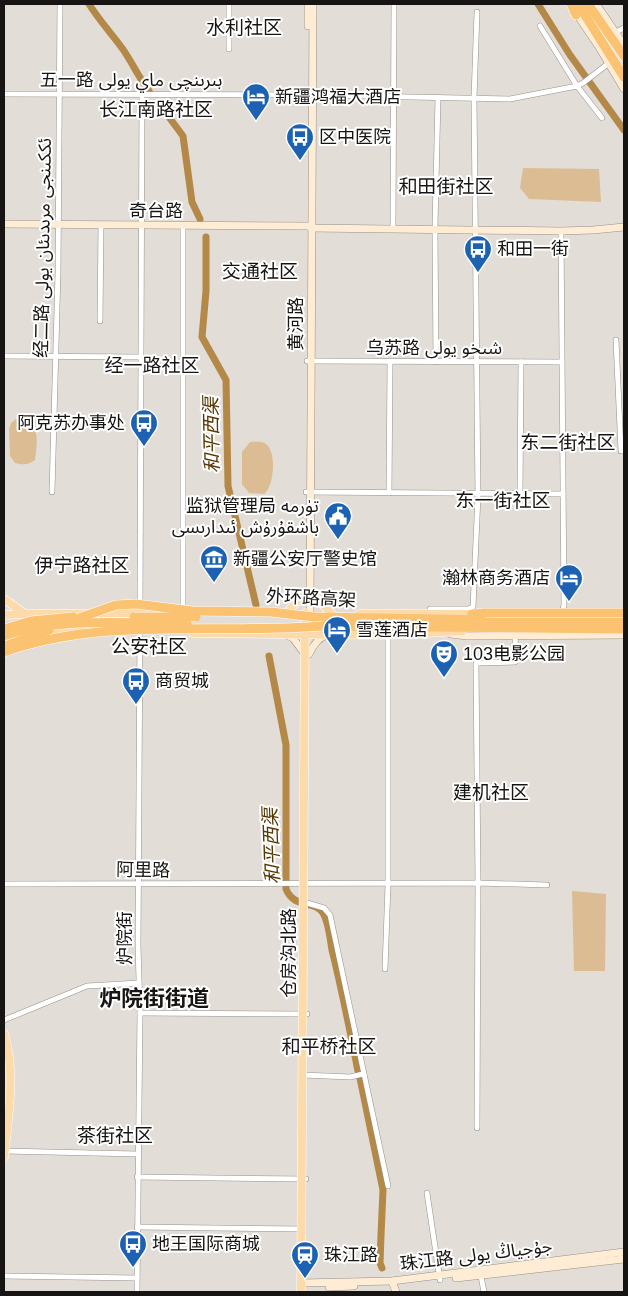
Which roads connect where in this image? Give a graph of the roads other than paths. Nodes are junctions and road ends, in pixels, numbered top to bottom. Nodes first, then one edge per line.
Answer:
1 (60, 4) edge
2 (229, 4) edge
3 (308, 4) edge
4 (313, 4) edge
5 (394, 4) edge
6 (570, 4) edge
7 (578, 4) edge
8 (592, 6) edge
9 (477, 12) dead end
10 (576, 15) joint
11 (540, 26) dead end
12 (624, 28) edge
13 (616, 32) junction
14 (624, 45) edge
15 (229, 49) dead end
16 (624, 56) edge
17 (609, 63) junction
18 (624, 77) edge
19 (580, 84) junction
20 (624, 88) edge
21 (4, 94) edge
22 (59, 94) junction
23 (142, 95) junction
24 (310, 95) junction
25 (394, 97) junction
26 (438, 98) junction
27 (474, 98) junction
28 (602, 118) dead end
29 (624, 222) edge
30 (4, 224) edge
31 (58, 225) junction
32 (100, 225) junction
33 (142, 226) junction
34 (183, 226) junction
35 (393, 226) junction
36 (310, 227) junction
37 (624, 227) edge
38 (435, 228) junction
39 (476, 229) junction
40 (568, 229) junction
41 (560, 231) junction
42 (100, 321) dead end
43 (616, 340) dead end
44 (4, 356) edge
45 (56, 356) junction
46 (140, 357) junction
47 (309, 361) junction
48 (390, 362) junction
49 (436, 362) junction
50 (478, 362) junction
51 (521, 362) junction
52 (562, 362) junction
53 (622, 451) dead end
54 (52, 492) dead end
55 (308, 492) junction
56 (389, 493) junction
57 (478, 494) junction
58 (563, 494) junction
59 (520, 495) junction
60 (307, 592) junction
61 (4, 599) edge
62 (430, 609) dead end
63 (140, 613) junction
64 (624, 613) edge
65 (25, 614) junction
66 (183, 614) junction
67 (286, 614) junction
68 (332, 614) junction
69 (472, 614) junction
70 (4, 615) edge
71 (309, 615) junction
72 (562, 616) junction
73 (624, 618) edge
74 (574, 622) junction
75 (624, 622) edge
76 (4, 625) edge
77 (322, 626) junction
78 (4, 629) edge
79 (140, 632) junction
80 (462, 632) joint
81 (624, 632) edge
82 (441, 633) junction
83 (285, 634) junction
84 (307, 634) junction
85 (330, 634) junction
86 (388, 635) junction
87 (515, 635) junction
88 (4, 636) edge
89 (4, 646) edge
90 (4, 652) edge
91 (307, 654) junction
92 (139, 883) junction
93 (478, 883) junction
94 (4, 884) edge
95 (306, 884) junction
96 (388, 884) junction
97 (547, 885) dead end
98 (306, 904) junction
99 (386, 969) dead end
100 (139, 983) junction
101 (140, 1013) junction
102 (305, 1014) junction
103 (4, 1020) edge
104 (4, 1034) edge
105 (363, 1074) junction
106 (305, 1075) junction
107 (477, 1128) dead end
108 (4, 1151) edge
109 (138, 1154) junction
110 (4, 1157) edge
111 (137, 1177) junction
112 (304, 1179) junction
113 (388, 1186) dead end
114 (427, 1193) dead end
115 (137, 1227) junction
116 (302, 1229) junction
117 (624, 1252) edge
118 (624, 1258) edge
119 (4, 1276) edge
120 (481, 1276) junction
121 (137, 1278) junction
122 (440, 1278) junction
123 (392, 1283) junction
124 (304, 1288) edge
125 (137, 1292) edge
126 (396, 1292) edge
127 (484, 1292) edge

1 - 22 street, 经二路 ئككىنجى مرىدىئان يولى
2 - 15 street
3 - 24 street, 黄河路
4 - 24 street, 黄河路
5 - 25 street
6 - 10 highway
7 - 18 highway
8 - 13 street
8 - 16 highway
9 - 27 street
10 - 17 street
11 - 19 street
12 - 13 street
13 - 14 street
17 - 19 street, 五一路 بىرىنچى ماي يولى
17 - 20 street
19 - 27 street, 五一路 بىرىنچى ماي يولى
19 - 28 street
21 - 22 street, 五一路 بىرىنچى ماي يولى
22 - 23 street, 五一路 بىرىنچى ماي يولى
22 - 31 street, 经二路 ئككىنجى مرىدىئان يولى
23 - 24 street, 五一路 بىرىنچى ماي يولى
23 - 33 street, 炉院街
24 - 25 street, 五一路 بىرىنچى ماي يولى
24 - 36 street, 黄河路
25 - 26 street, 五一路 بىرىنچى ماي يولى
25 - 35 street
26 - 27 street, 五一路 بىرىنچى ماي يولى
26 - 38 street
27 - 39 street
29 - 40 street
30 - 31 street, 奇台路
31 - 32 street, 奇台路
31 - 45 street, 经二路 ئككىنجى مرىدىئان يولى
32 - 33 street, 奇台路
32 - 42 street
33 - 34 street, 奇台路
33 - 46 street, 炉院街
34 - 36 street, 奇台路
34 - 66 street
35 - 36 street, 奇台路
35 - 38 street, 奇台路
36 - 38 street, 奇台路
36 - 47 street, 黄河路
37 - 40 street
38 - 39 street, 奇台路
38 - 49 street
39 - 40 street, 奇台路
39 - 41 street, 奇台路
39 - 50 street
40 - 41 street, 奇台路
41 - 52 street
43 - 53 street
44 - 45 street
45 - 46 street
45 - 54 street, 经二路 ئككىنجى مرىدىئان يولى
46 - 63 street, 炉院街
47 - 48 street, 乌苏路 شىخو يولى
47 - 55 street, 黄河路
48 - 49 street, 乌苏路 شىخو يولى
48 - 56 street
49 - 50 street, 乌苏路 شىخو يولى
50 - 51 street, 乌苏路 شىخو يولى
50 - 57 street
51 - 52 street, 乌苏路 شىخو يولى
51 - 59 street
52 - 58 street
55 - 56 street
55 - 60 street, 黄河路
56 - 57 street
57 - 59 street
57 - 62 street
58 - 59 street
58 - 72 street
60 - 67 main road
60 - 68 main road
60 - 71 street, 黄河路
61 - 65 main road
63 - 65 main road
63 - 66 main road
63 - 79 street, 炉院街
64 - 69 highway, bridge
65 - 70 main road
66 - 67 main road
67 - 71 main road
68 - 69 main road
68 - 71 main road
69 - 72 street
71 - 74 highway, 外环路高架
71 - 78 highway, bridge
71 - 84 main road, 仓房沟北路
71 - 89 highway, 外环路高架, bridge
72 - 73 street
73 - 74 highway
74 - 75 highway, 外环路高架
76 - 79 main road
77 - 81 highway, 外环路高架
77 - 88 highway, bridge
77 - 90 highway, 外环路高架, bridge
79 - 83 main road
79 - 92 street, 炉院街
80 - 81 highway
80 - 82 main road
81 - 87 street
82 - 86 main road
82 - 87 street
83 - 84 main road
83 - 91 street
84 - 85 main road
84 - 91 main road, 仓房沟北路
85 - 86 main road
85 - 91 street
86 - 96 street
87 - 93 street
91 - 95 main road, 仓房沟北路
92 - 94 street, 阿里路
92 - 95 street, 阿里路
92 - 100 street, 炉院街
93 - 96 street, 阿里路
93 - 97 street, 阿里路
93 - 107 street
95 - 96 street, 阿里路
95 - 98 main road, 仓房沟北路
96 - 99 street
98 - 102 main road, 仓房沟北路
98 - 105 street
100 - 101 street, 炉院街
100 - 103 street
101 - 102 street
101 - 109 street, 炉院街
102 - 106 main road, 仓房沟北路
104 - 108 main road
105 - 106 street
105 - 113 street
106 - 112 main road, 仓房沟北路
108 - 109 street
108 - 110 main road
109 - 111 street, 炉院街
111 - 112 street
111 - 115 street, 炉院街
112 - 116 main road, 仓房沟北路
112 - 124 main road, 仓房沟北路
114 - 122 street
115 - 116 street
115 - 121 street, 炉院街
116 - 124 main road, 仓房沟北路
117 - 122 street, 珠江路 جۇجياڭ يولى
118 - 120 street, 珠江路 جۇجياڭ يولى
119 - 121 street
120 - 122 street, 珠江路 جۇجياڭ يولى
120 - 127 street
121 - 125 street, 炉院街
122 - 123 street, 珠江路 جۇجياڭ يولى
123 - 124 street, 珠江路 جۇجياڭ يولى
123 - 126 street

